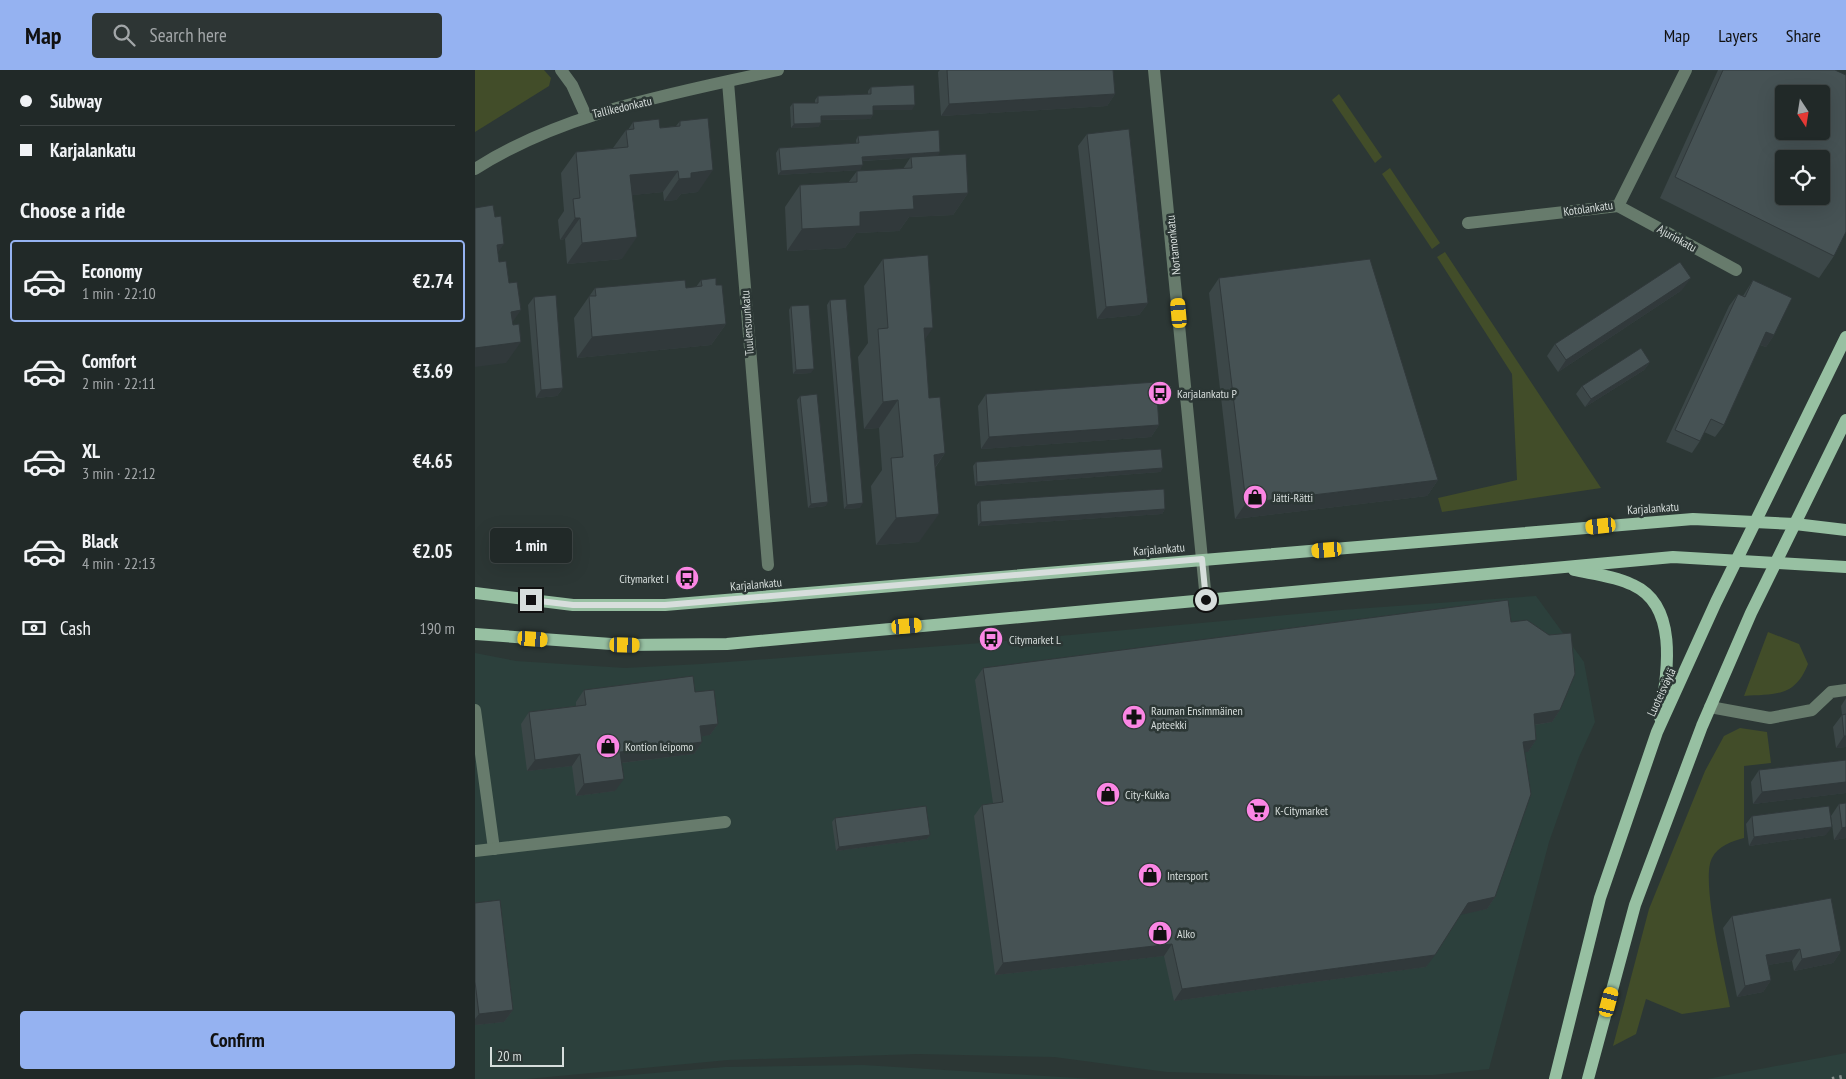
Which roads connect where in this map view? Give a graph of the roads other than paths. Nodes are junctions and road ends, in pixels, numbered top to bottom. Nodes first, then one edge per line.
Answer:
1 (561, 70) edge
2 (778, 70) edge
3 (1154, 70) edge
4 (1686, 70) edge
5 (728, 82) junction
6 (586, 116) junction
7 (475, 169) edge
8 (1618, 206) junction
9 (1468, 223) dead end
10 (1736, 270) dead end
11 (1846, 337) edge
12 (1846, 420) edge
13 (1757, 522) junction
14 (1795, 524) junction
15 (1846, 530) edge
16 (1202, 559) junction
17 (1737, 560) junction
18 (1777, 562) junction
19 (768, 565) dead end
20 (1559, 567) junction
21 (1846, 567) edge
22 (475, 594) edge
23 (1206, 600) junction
24 (475, 634) edge
25 (1846, 690) edge
26 (1710, 708) junction
27 (475, 710) edge
28 (1657, 732) junction
29 (725, 822) dead end
30 (494, 849) junction
31 (475, 851) edge
32 (1555, 1079) edge
33 (1589, 1079) edge

1 - 6 street
2 - 5 street, Tallikedonkatu
3 - 16 street, Nortamonkatu
4 - 8 street, Kotolankatu
5 - 6 street, Tallikedonkatu
5 - 19 street, Tuulensuunkatu
6 - 7 street, Tallikedonkatu
8 - 9 street, Kotolankatu
8 - 10 street, Ajurinkatu
11 - 13 main road, Luoteisväylä
12 - 14 main road
13 - 14 main road, Karjalankatu
13 - 16 main road, Karjalankatu
13 - 17 main road, Luoteisväylä
14 - 15 main road, Karjalankatu
14 - 18 main road
16 - 22 main road, Karjalankatu
16 - 23 street, Nortamonkatu
17 - 18 main road
17 - 20 main road
17 - 28 main road, Luoteisväylä
18 - 21 main road
18 - 26 main road
20 - 23 main road
20 - 28 main road
23 - 24 main road
25 - 26 street
26 - 33 main road
27 - 30 street
28 - 32 main road, Luoteisväylä
29 - 30 street
30 - 31 street

